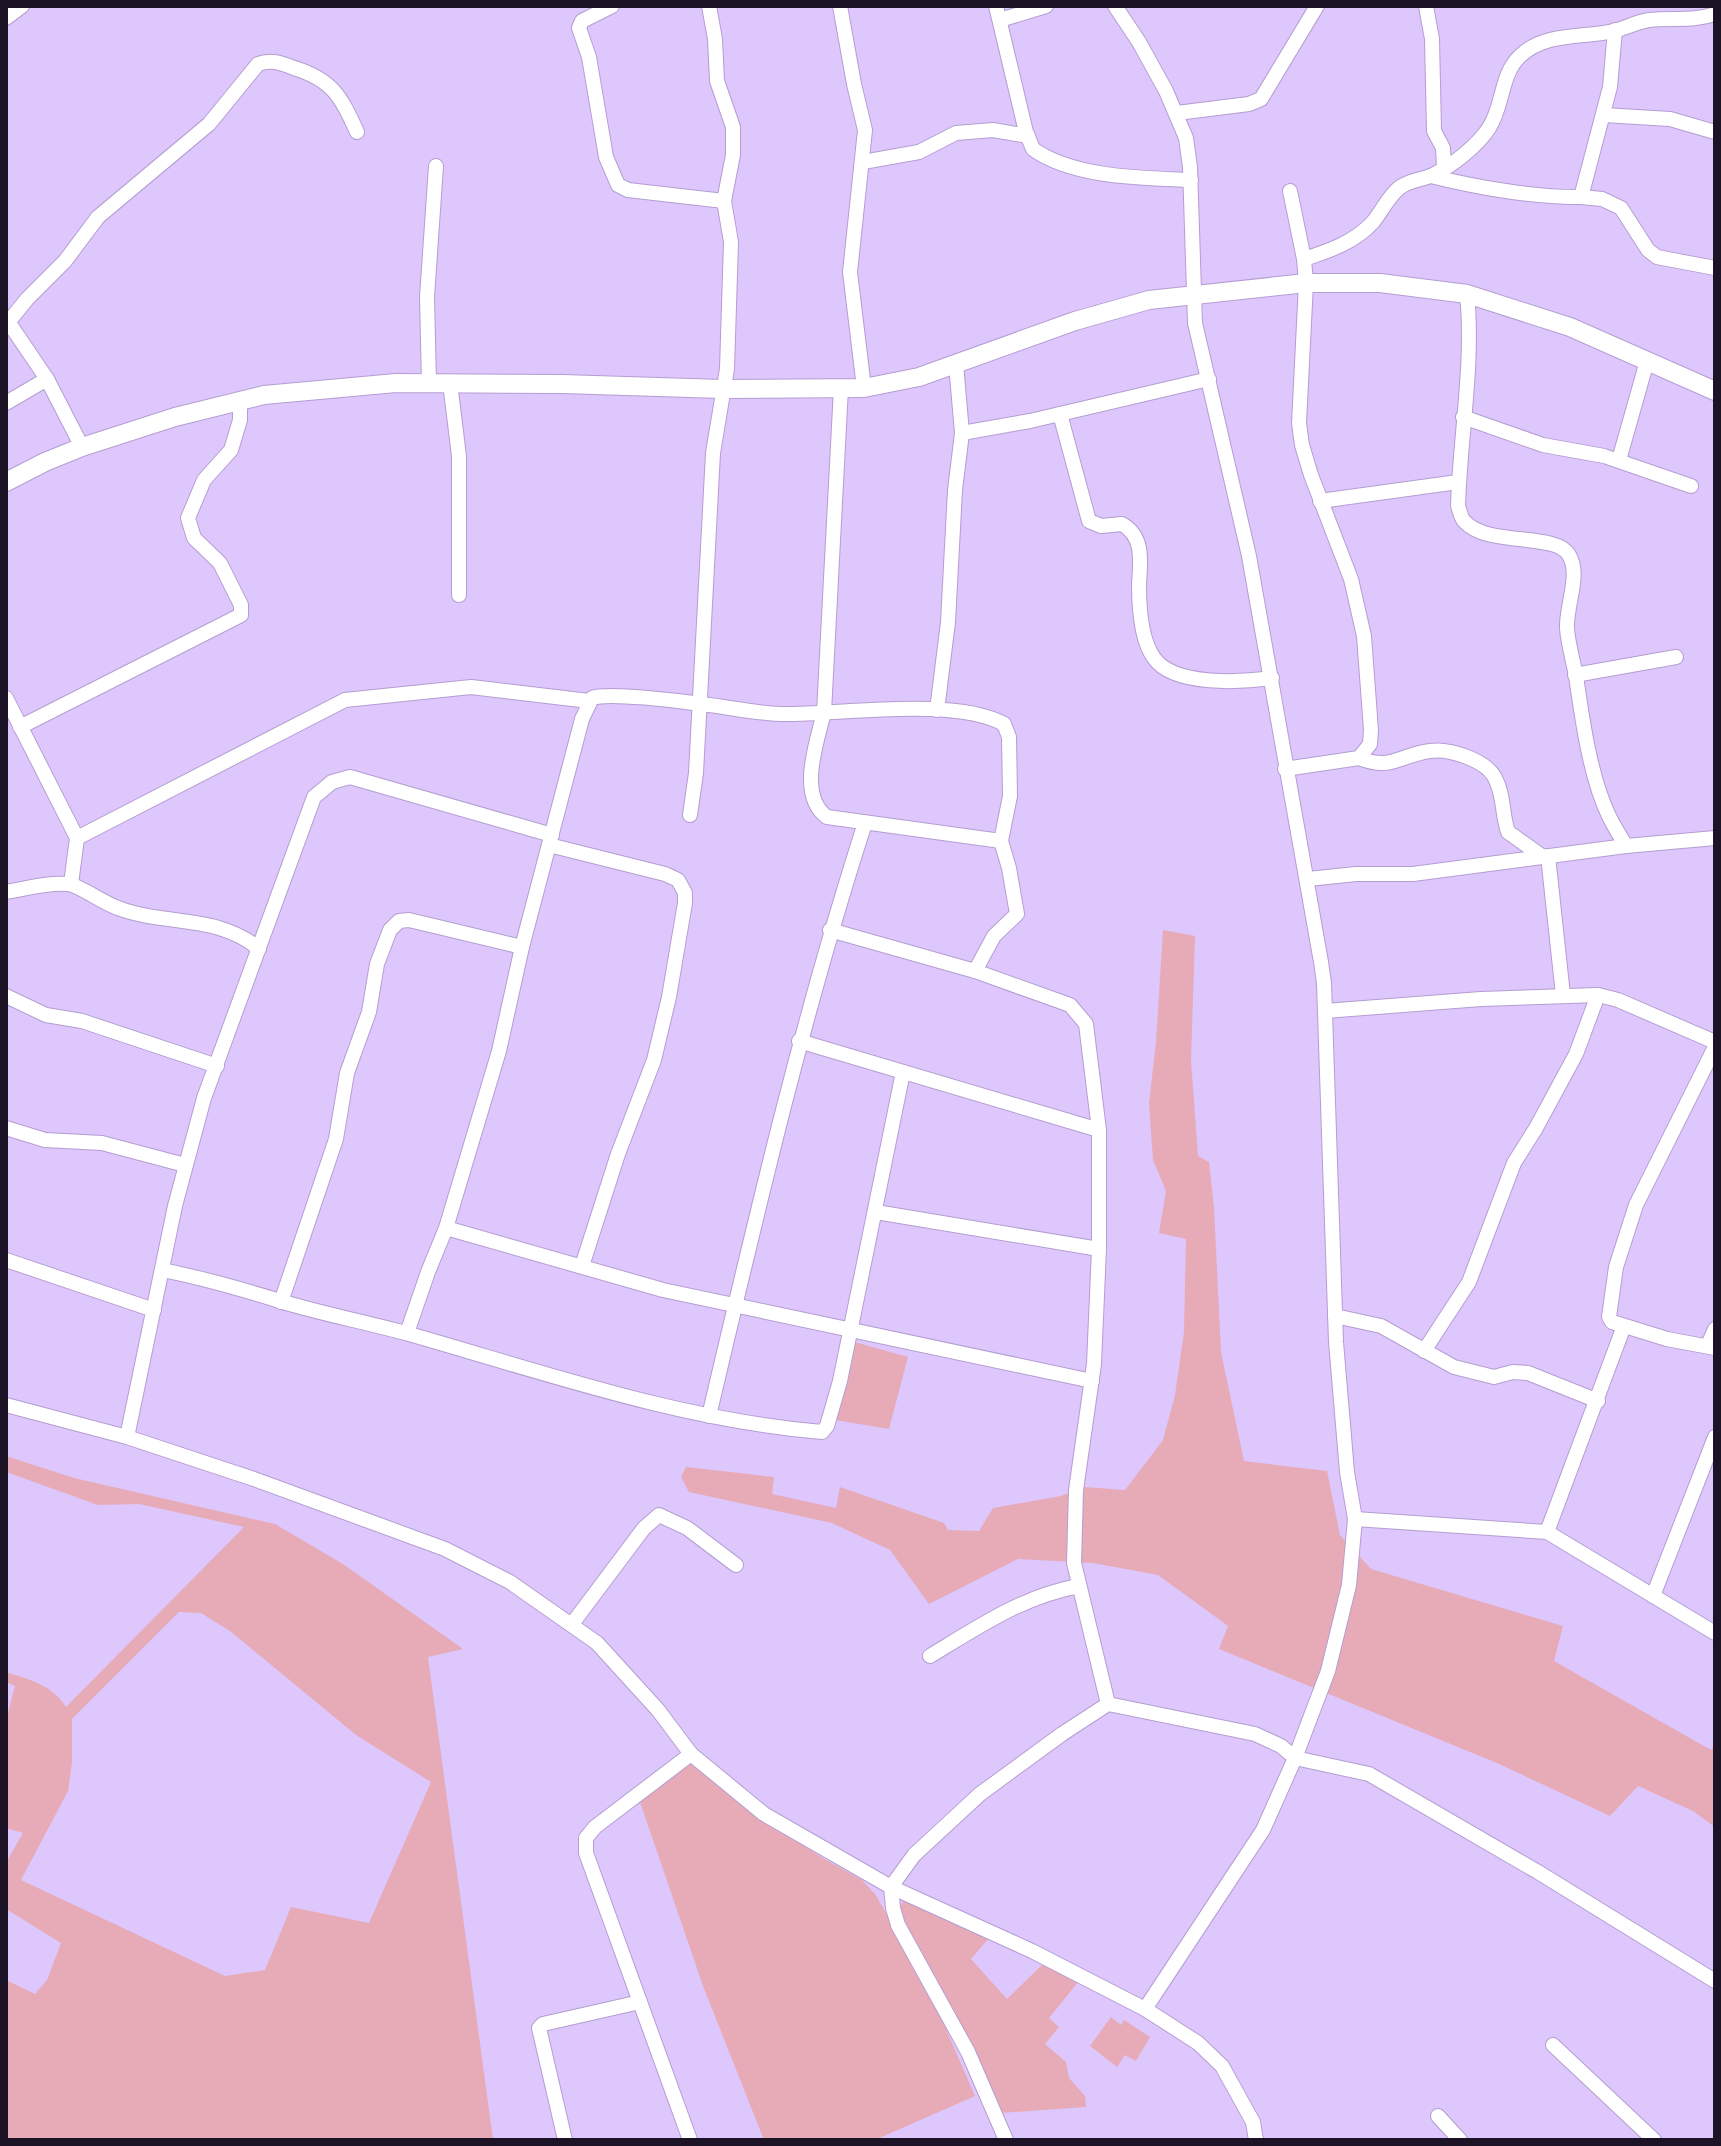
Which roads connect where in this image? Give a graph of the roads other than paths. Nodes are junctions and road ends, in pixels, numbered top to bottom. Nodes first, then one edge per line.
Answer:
1 (22, 6) edge
2 (612, 6) edge
3 (709, 6) edge
4 (840, 6) edge
5 (1046, 6) edge
6 (1115, 6) edge
7 (1317, 6) edge
8 (1426, 6) edge
9 (998, 13) edge
10 (1715, 14) edge
11 (6, 18) edge
12 (1615, 30) junction
13 (1177, 113) junction
14 (1604, 115) junction
15 (357, 132) dead end
16 (1715, 132) edge
17 (1028, 136) junction
18 (863, 162) junction
19 (436, 166) dead end
20 (1438, 172) junction
21 (1191, 180) junction
22 (1290, 191) dead end
23 (1581, 197) junction
24 (724, 201) junction
25 (1304, 259) junction
26 (1715, 268) edge
27 (1306, 283) junction
28 (1192, 293) junction
29 (1467, 294) junction
30 (8, 324) edge
31 (1647, 361) junction
32 (956, 364) junction
33 (47, 379) junction
34 (1209, 379) junction
35 (450, 383) junction
36 (429, 384) junction
37 (841, 388) junction
38 (864, 388) junction
39 (722, 389) junction
40 (1715, 391) edge
41 (240, 400) junction
42 (6, 403) edge
43 (1060, 414) junction
44 (1463, 417) junction
45 (962, 433) junction
46 (82, 447) junction
47 (1619, 460) junction
48 (6, 482) edge
49 (1458, 482) junction
50 (1691, 486) dead end
51 (1320, 501) junction
52 (459, 595) dead end
53 (1676, 657) dead end
54 (1575, 675) junction
55 (1272, 678) junction
56 (6, 698) edge
57 (589, 701) junction
58 (698, 703) junction
59 (937, 710) junction
60 (824, 712) junction
61 (20, 727) junction
62 (1359, 758) junction
63 (1285, 769) junction
64 (690, 815) dead end
65 (865, 823) junction
66 (77, 838) junction
67 (1715, 838) edge
68 (550, 840) junction
69 (1001, 841) junction
70 (1626, 846) junction
71 (1545, 856) junction
72 (1308, 879) junction
73 (71, 884) junction
74 (6, 892) edge
75 (830, 930) junction
76 (522, 947) junction
77 (259, 949) junction
78 (975, 971) junction
79 (1563, 995) junction
80 (1598, 995) junction
81 (6, 996) edge
82 (1325, 1011) junction
83 (799, 1041) junction
84 (1715, 1044) edge
85 (217, 1066) junction
86 (903, 1072) junction
87 (6, 1128) edge
88 (1099, 1130) junction
89 (185, 1165) junction
90 (876, 1212) junction
91 (446, 1228) junction
92 (1099, 1249) junction
93 (6, 1260) edge
94 (582, 1266) junction
95 (162, 1270) junction
96 (281, 1302) junction
97 (735, 1306) junction
98 (154, 1310) junction
99 (1335, 1316) junction
100 (1624, 1326) junction
101 (850, 1329) junction
102 (1715, 1329) edge
103 (407, 1333) junction
104 (1712, 1346) edge
105 (1424, 1351) junction
106 (1092, 1381) junction
107 (1598, 1401) junction
108 (6, 1405) edge
109 (709, 1416) junction
110 (127, 1437) junction
111 (1715, 1437) edge
112 (1355, 1519) junction
113 (1547, 1532) junction
114 (736, 1565) dead end
115 (1079, 1586) junction
116 (1653, 1596) junction
117 (572, 1624) junction
118 (1715, 1633) edge
119 (930, 1656) dead end
120 (1108, 1704) junction
121 (691, 1754) junction
122 (1295, 1758) junction
123 (891, 1887) junction
124 (1715, 1981) edge
125 (640, 2002) junction
126 (1145, 2009) junction
127 (1553, 2045) dead end
128 (1438, 2116) dead end
129 (565, 2140) edge
130 (690, 2140) edge
131 (1006, 2140) edge
132 (1256, 2140) edge
133 (1460, 2140) edge
134 (1654, 2140) edge

1 - 11 street
2 - 24 street
3 - 24 street
4 - 18 street
5 - 9 street
6 - 13 street
7 - 13 street
8 - 20 street
9 - 17 street
10 - 12 street
12 - 14 street
12 - 20 street
13 - 21 street
14 - 16 street
14 - 23 street
15 - 30 street
17 - 18 street
17 - 21 street
18 - 38 street
19 - 36 street
20 - 23 street
20 - 25 street
21 - 28 street
22 - 25 street
23 - 26 street
24 - 39 street
25 - 27 street
27 - 28 street
27 - 29 street
27 - 51 street
28 - 32 street
28 - 34 street
29 - 31 street
29 - 44 street
30 - 33 street
31 - 40 street
31 - 47 street
32 - 38 street
32 - 45 street
33 - 42 street
33 - 46 street
34 - 43 street
34 - 55 street
35 - 36 street
35 - 39 street
35 - 52 street
36 - 41 street
37 - 38 street
37 - 39 street
37 - 60 street
39 - 58 street
41 - 46 street
41 - 61 street
43 - 45 street
43 - 55 street
44 - 47 street
44 - 49 street
45 - 59 street
46 - 48 street
47 - 50 street
49 - 51 street
49 - 54 street
51 - 62 street
53 - 54 street
54 - 70 street
55 - 63 street
56 - 61 street
57 - 58 street
57 - 66 street
57 - 68 street
58 - 60 street
58 - 64 street
59 - 60 street
59 - 69 street
60 - 65 street
61 - 66 street
62 - 63 street
62 - 71 street
63 - 72 street
65 - 69 street
65 - 75 street
66 - 73 street
67 - 70 street
68 - 76 street
68 - 77 street
68 - 94 street
69 - 78 street
70 - 71 street
71 - 72 street
71 - 79 street
72 - 82 street
73 - 74 street
73 - 77 street
75 - 78 street
75 - 83 street
76 - 91 street
76 - 96 street
77 - 85 street
78 - 88 street
79 - 80 street
79 - 82 street
80 - 84 street
80 - 105 street
81 - 85 street
82 - 99 street
83 - 86 street
83 - 97 street
84 - 100 street
85 - 89 street
86 - 88 street
86 - 90 street
87 - 89 street
88 - 92 street
89 - 95 street
90 - 92 street
90 - 101 street
91 - 94 street
91 - 103 street
92 - 106 street
93 - 98 street
94 - 97 street
95 - 96 street
95 - 98 street
96 - 103 street
97 - 101 street
97 - 109 street
98 - 110 street
99 - 105 street
99 - 112 street
100 - 104 street
100 - 107 street
101 - 106 street
101 - 109 street
102 - 104 street
103 - 109 street
105 - 107 street
106 - 115 street
107 - 113 street
108 - 110 street
110 - 117 street
111 - 116 street
112 - 113 street
112 - 122 street
113 - 116 street
114 - 117 street
115 - 119 street
115 - 120 street
116 - 118 street
117 - 121 street
120 - 122 street
120 - 123 street
121 - 123 street
121 - 125 street
122 - 124 street
122 - 126 street
123 - 126 street
123 - 131 street
125 - 129 street
125 - 130 street
126 - 132 street
127 - 134 street
128 - 133 street

